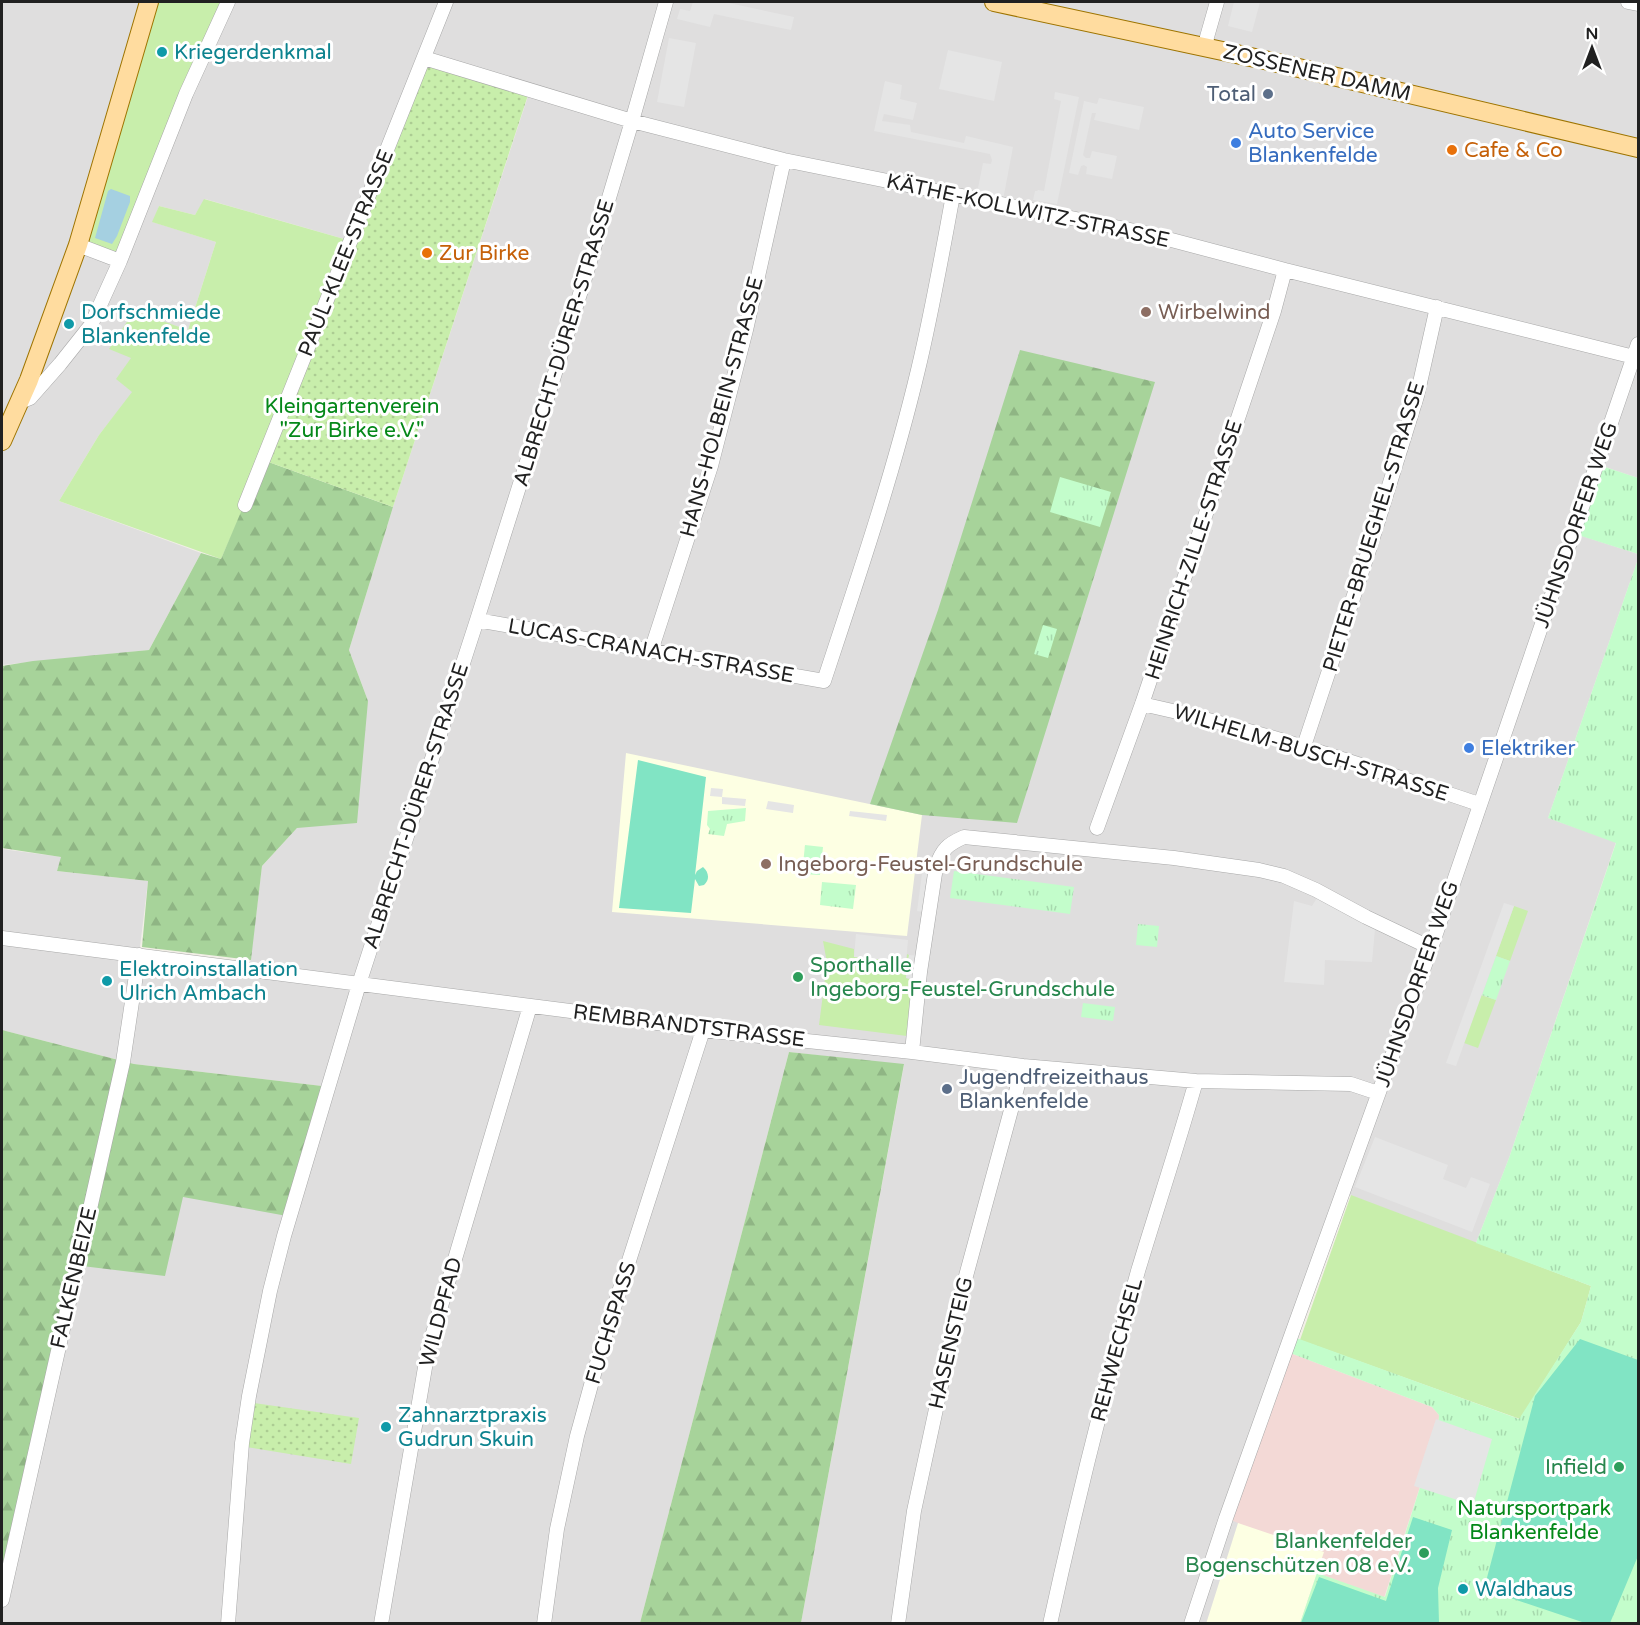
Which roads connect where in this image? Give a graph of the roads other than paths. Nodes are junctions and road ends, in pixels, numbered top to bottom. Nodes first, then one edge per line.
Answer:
1 (149, 2) edge
2 (228, 2) edge
3 (446, 2) edge
4 (666, 2) edge
5 (994, 2) edge
6 (1217, 2) edge
7 (1628, 2) edge
8 (1638, 4) edge
9 (1206, 48) junction
10 (424, 58) junction
11 (632, 121) junction
12 (1638, 148) edge
13 (784, 160) junction
14 (952, 195) junction
15 (78, 245) junction
16 (120, 261) junction
17 (1285, 270) junction
18 (1437, 307) junction
19 (1636, 350) edge
20 (20, 400) junction
21 (2, 441) edge
22 (245, 505) dead end
23 (477, 620) junction
24 (651, 651) junction
25 (1142, 704) junction
26 (1304, 746) junction
27 (1479, 804) junction
28 (1097, 828) dead end
29 (2, 938) edge
30 (1431, 948) junction
31 (140, 956) junction
32 (359, 984) junction
33 (530, 1006) junction
34 (703, 1030) junction
35 (912, 1052) junction
36 (1023, 1066) junction
37 (1196, 1080) junction
38 (1378, 1093) junction
39 (2, 1600) edge
40 (228, 1623) edge
41 (381, 1623) edge
42 (544, 1623) edge
43 (898, 1623) edge
44 (1050, 1623) edge
45 (1191, 1623) edge

1 - 15 main road
2 - 16 street
3 - 10 street, PAUL-KLEE-STRASSE
4 - 11 street, ALBRECHT-DÜRER-STRASSE
5 - 9 main road, ZOSSENER DAMM
6 - 9 street
7 - 8 street
9 - 12 main road, ZOSSENER DAMM
10 - 11 street, KÄTHE-KOLLWITZ-STRASSE
10 - 22 street, PAUL-KLEE-STRASSE
11 - 13 street, KÄTHE-KOLLWITZ-STRASSE
11 - 23 street, ALBRECHT-DÜRER-STRASSE
13 - 14 street, KÄTHE-KOLLWITZ-STRASSE
13 - 24 street, HANS-HOLBEIN-STRASSE
14 - 17 street, KÄTHE-KOLLWITZ-STRASSE
14 - 24 street, LUCAS-CRANACH-STRASSE
15 - 16 street
15 - 20 main road
16 - 20 street
17 - 18 street, KÄTHE-KOLLWITZ-STRASSE
17 - 25 street, HEINRICH-ZILLE-STRASSE
18 - 19 street, KÄTHE-KOLLWITZ-STRASSE
18 - 26 street, PIETER-BRUEGHEL-STRASSE
19 - 27 street, JÜHNSDORFER WEG
20 - 21 main road
23 - 24 street, LUCAS-CRANACH-STRASSE
23 - 32 street, ALBRECHT-DÜRER-STRASSE
25 - 26 street, WILHELM-BUSCH-STRASSE
25 - 28 street, HEINRICH-ZILLE-STRASSE
26 - 27 street, WILHELM-BUSCH-STRASSE
27 - 30 street, JÜHNSDORFER WEG
29 - 31 street, REMBRANDTSTRASSE
30 - 35 street
30 - 38 street, JÜHNSDORFER WEG
31 - 32 street, REMBRANDTSTRASSE
31 - 39 street, FALKENBEIZE
32 - 33 street, REMBRANDTSTRASSE
32 - 40 street, ALBRECHT-DÜRER-STRASSE
33 - 34 street, REMBRANDTSTRASSE
33 - 41 street, WILDPFAD
34 - 35 street, REMBRANDTSTRASSE
34 - 42 street, FUCHSPASS
35 - 36 street, REMBRANDTSTRASSE
36 - 37 street, REMBRANDTSTRASSE
36 - 43 street, HASENSTEIG
37 - 38 street, REMBRANDTSTRASSE
37 - 44 street, REHWECHSEL
38 - 45 street, JÜHNSDORFER WEG

